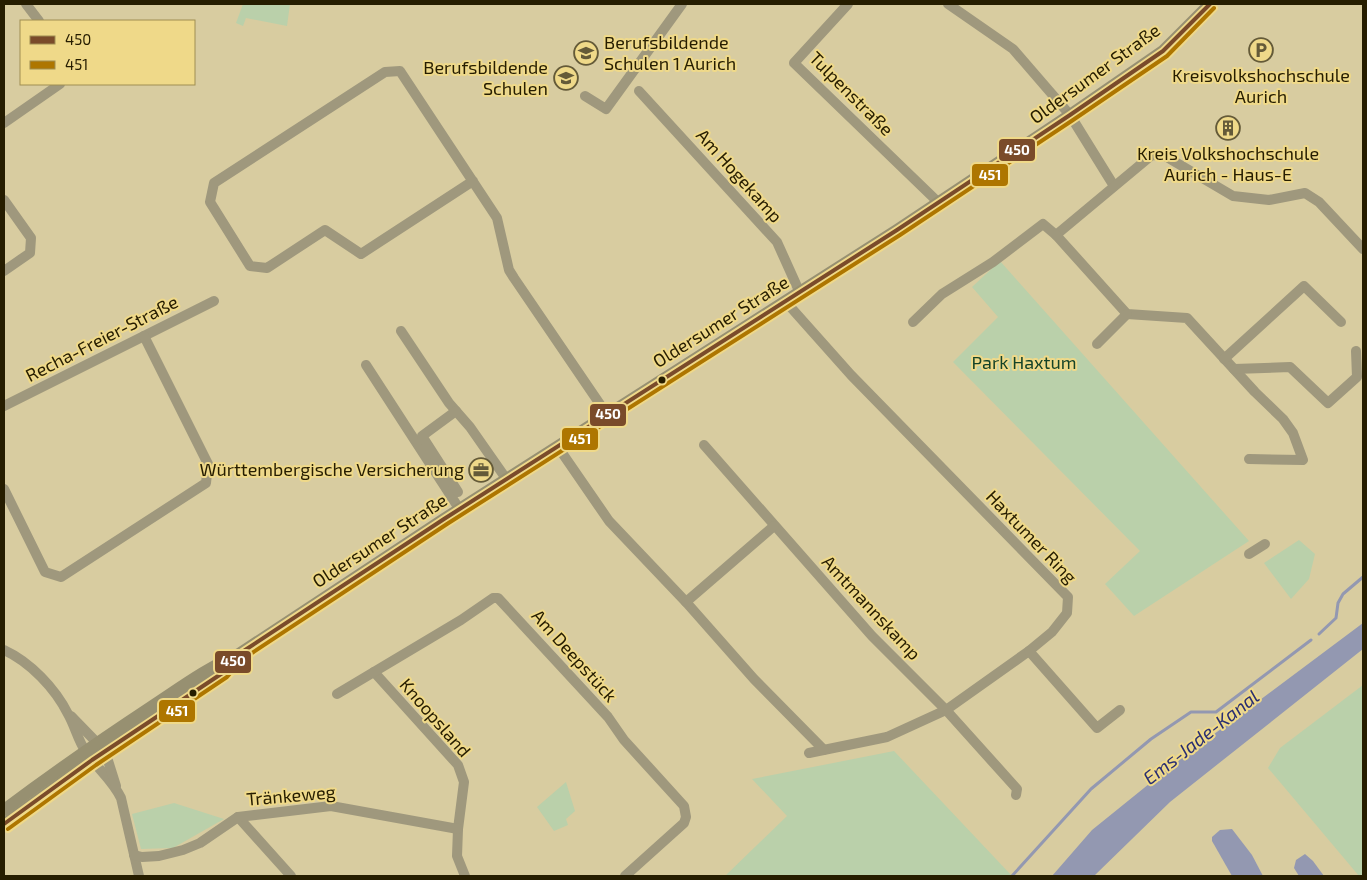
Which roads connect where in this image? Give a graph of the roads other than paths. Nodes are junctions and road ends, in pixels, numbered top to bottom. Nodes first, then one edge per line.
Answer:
1 (26, 4) edge
2 (682, 4) edge
3 (848, 4) edge
4 (948, 4) edge
5 (1210, 4) edge
6 (38, 20) edge
7 (59, 85) edge
8 (638, 91) dead end
9 (585, 96) dead end
10 (1070, 115) junction
11 (4, 123) edge
12 (473, 181) junction
13 (1114, 186) junction
14 (4, 200) edge
15 (939, 203) junction
16 (1056, 235) junction
17 (1363, 249) edge
18 (4, 272) edge
19 (800, 293) junction
20 (214, 301) dead end
21 (786, 302) junction
22 (1127, 314) junction
23 (913, 322) dead end
24 (1341, 322) dead end
25 (401, 331) dead end
26 (144, 336) junction
27 (1097, 344) dead end
28 (1356, 351) dead end
29 (1224, 359) junction
30 (366, 365) dead end
31 (1234, 369) junction
32 (4, 406) edge
33 (456, 411) junction
34 (608, 416) junction
35 (704, 445) dead end
36 (558, 447) junction
37 (1249, 459) dead end
38 (507, 480) junction
39 (4, 490) edge
40 (458, 492) dead end
41 (460, 510) junction
42 (774, 526) junction
43 (1265, 544) dead end
44 (1250, 554) dead end
45 (686, 602) junction
46 (4, 650) edge
47 (1029, 651) junction
48 (374, 672) junction
49 (337, 694) dead end
50 (946, 710) junction
51 (1120, 710) dead end
52 (67, 712) junction
53 (102, 746) junction
54 (824, 750) junction
55 (809, 753) dead end
56 (88, 755) junction
57 (116, 787) junction
58 (1016, 795) dead end
59 (4, 810) edge
60 (238, 817) junction
61 (4, 824) edge
62 (458, 829) junction
63 (134, 855) junction
64 (139, 876) edge
65 (291, 876) edge
66 (465, 876) edge
67 (625, 876) edge

1 - 6 street
2 - 9 street
3 - 15 street, Tulpenstraße
4 - 10 street
5 - 10 main road, Oldersumer Straße
7 - 11 street
8 - 19 street, Am Hogekamp
10 - 13 street
10 - 15 main road, Oldersumer Straße
12 - 12 street
12 - 34 street
13 - 16 street
13 - 17 street
14 - 18 street
15 - 19 main road, Oldersumer Straße
16 - 22 street
16 - 23 street
19 - 21 main road, Oldersumer Straße
20 - 26 street, Recha-Freier-Straße
21 - 34 main road, Oldersumer Straße
21 - 47 street, Haxtumer Ring
22 - 27 street
22 - 29 street
24 - 29 street
25 - 33 street
26 - 32 street, Recha-Freier-Straße
26 - 39 street
28 - 31 street
29 - 31 street
30 - 41 street
31 - 37 street
33 - 38 street
33 - 40 street
34 - 36 main road, Oldersumer Straße
35 - 42 street, Amtmannskamp
36 - 38 main road, Oldersumer Straße
36 - 45 street
38 - 41 main road, Oldersumer Straße
41 - 53 main road, Oldersumer Straße
42 - 45 street
42 - 50 street, Amtmannskamp
43 - 44 street
45 - 54 street
46 - 52 street
47 - 50 street, Haxtumer Ring
47 - 51 street
48 - 49 street, Am Deepstück
48 - 62 street, Knoopsland
48 - 67 street, Am Deepstück
50 - 54 street, Haxtumer Ring
50 - 58 street, Amtmannskamp
52 - 53 street
52 - 56 street
53 - 56 main road, Oldersumer Straße
53 - 57 street
54 - 55 street, Haxtumer Ring
56 - 57 street
56 - 59 main road, Oldersumer Straße
56 - 61 main road, Oldersumer Straße
57 - 63 street
60 - 62 street, Tränkeweg
60 - 63 street, Tränkeweg
60 - 65 street
62 - 66 street, Knoopsland
63 - 64 street

